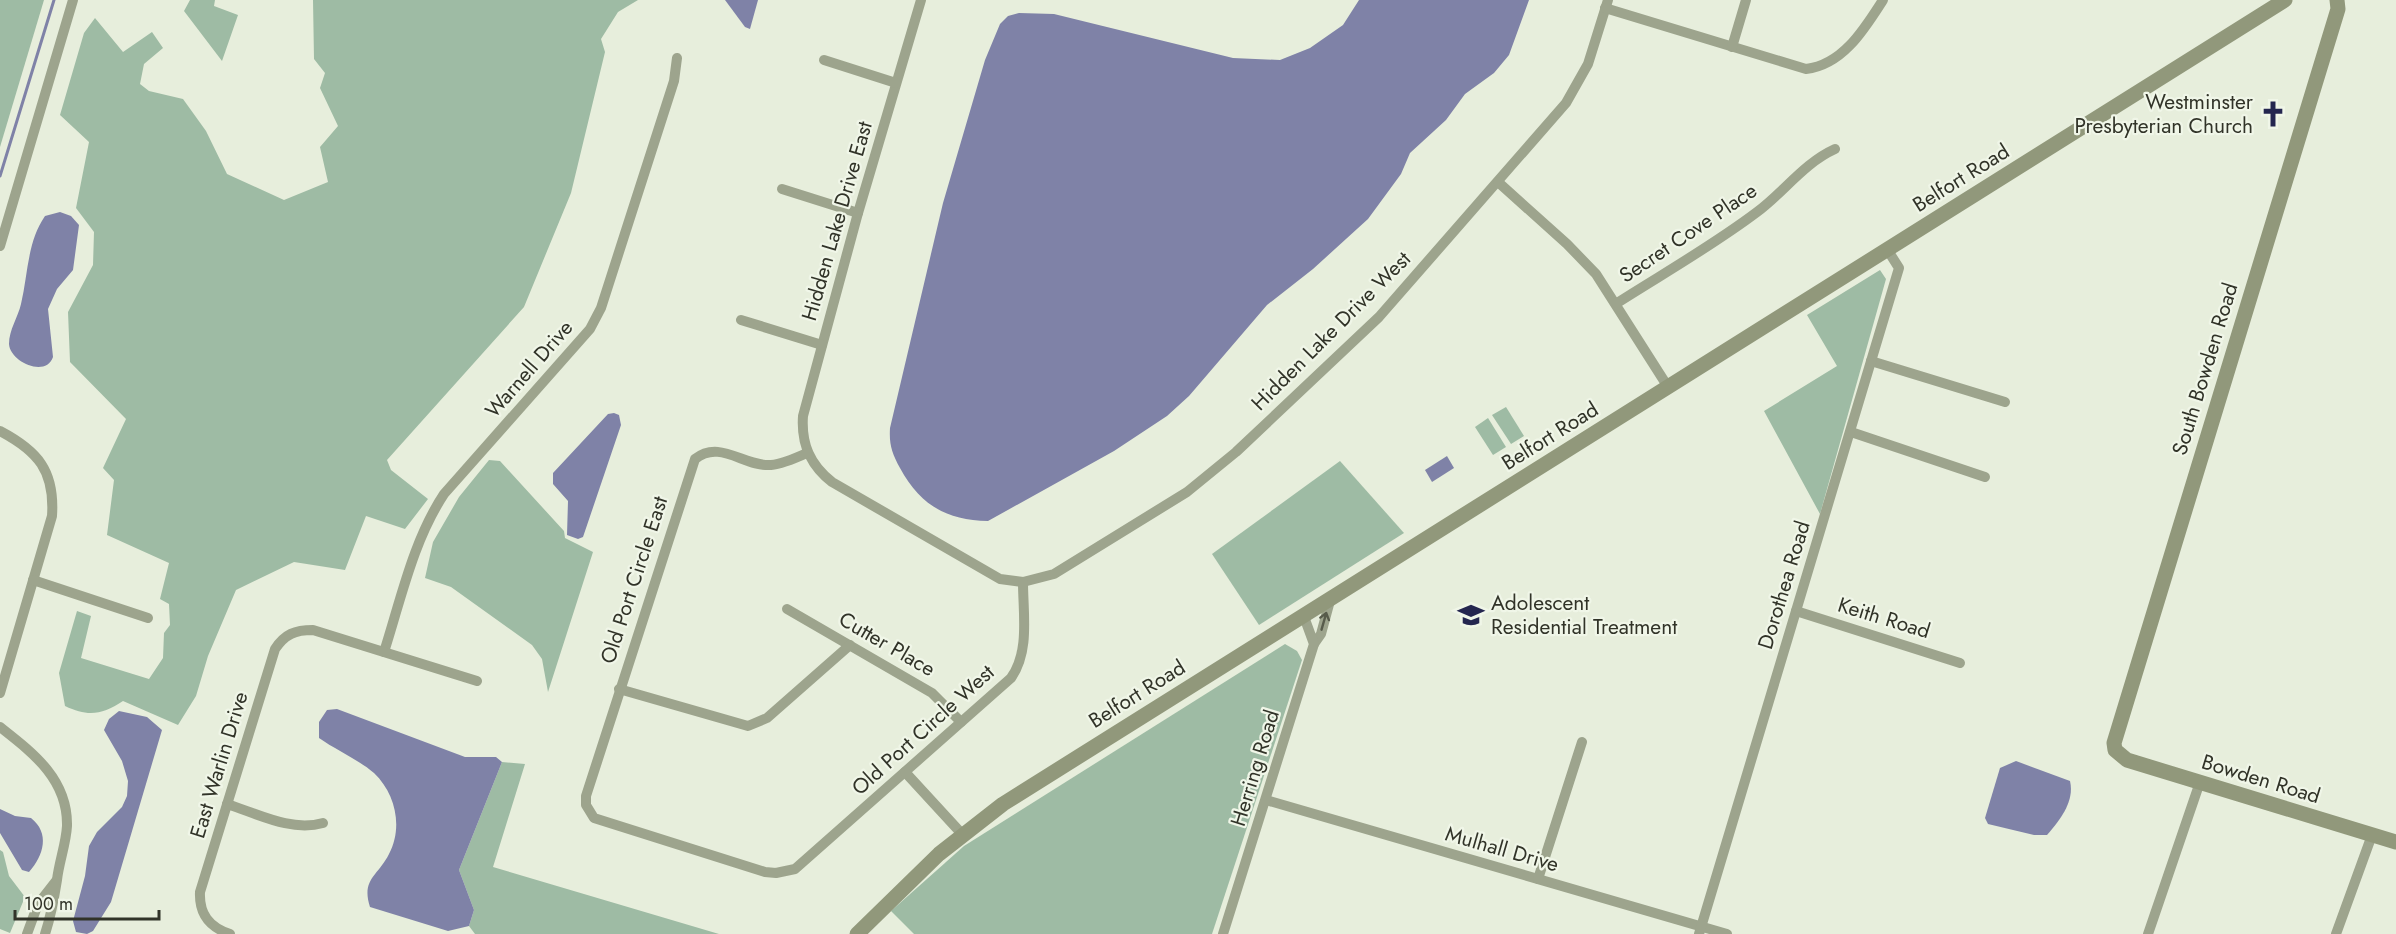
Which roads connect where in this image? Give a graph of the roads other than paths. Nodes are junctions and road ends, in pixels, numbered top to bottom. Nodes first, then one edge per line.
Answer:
1 (73, 0) edge
2 (921, 0) edge
3 (1746, 0) edge
4 (1883, 0) edge
5 (2285, 0) edge
6 (2339, 1) edge
7 (1607, 4) edge
8 (1732, 47) junction
9 (677, 58) dead end
10 (824, 60) dead end
11 (896, 82) junction
12 (1835, 149) dead end
13 (1498, 182) junction
14 (782, 189) dead end
15 (858, 213) junction
16 (0, 246) edge
17 (1887, 249) junction
18 (1617, 303) junction
19 (741, 320) dead end
20 (822, 345) junction
21 (1871, 361) junction
22 (1668, 387) junction
23 (2005, 402) dead end
24 (0, 431) edge
25 (1851, 432) junction
26 (807, 453) junction
27 (1984, 477) dead end
28 (33, 580) junction
29 (1023, 582) junction
30 (1332, 596) junction
31 (788, 609) dead end
32 (1796, 610) junction
33 (1303, 614) junction
34 (148, 618) dead end
35 (1314, 644) junction
36 (849, 645) junction
37 (384, 652) junction
38 (1960, 663) dead end
39 (477, 681) dead end
40 (619, 689) junction
41 (0, 693) edge
42 (961, 722) junction
43 (0, 727) edge
44 (1582, 742) dead end
45 (2115, 750) joint
46 (905, 772) junction
47 (2200, 782) junction
48 (1266, 800) junction
49 (227, 804) junction
50 (323, 823) dead end
51 (962, 834) junction
52 (2372, 835) junction
53 (2396, 842) edge
54 (785, 872) joint
55 (1538, 879) junction
56 (56, 881) junction
57 (34, 911) junction
58 (51, 916) junction
59 (1700, 930) edge
60 (27, 934) edge
61 (45, 934) edge
62 (230, 934) edge
63 (857, 934) edge
64 (1223, 934) edge
65 (1727, 934) edge
66 (2148, 934) edge
67 (2336, 934) edge

1 - 16 street
2 - 11 street, Hidden Lake Drive East
3 - 8 street
4 - 8 street
5 - 17 street, Belfort Road
6 - 45 street, South Bowden Road
7 - 8 street
7 - 13 street, Hidden Lake Drive West
9 - 37 street, Warnell Drive
10 - 11 street
11 - 15 street, Hidden Lake Drive East
12 - 18 street, Secret Cove Place
13 - 18 street
13 - 29 street, Hidden Lake Drive West
14 - 15 street
15 - 20 street, Hidden Lake Drive East
17 - 21 street, Dorothea Road
17 - 22 street, Belfort Road
18 - 22 street
19 - 20 street
20 - 26 street, Hidden Lake Drive East
21 - 23 street
21 - 25 street, Dorothea Road
22 - 30 street, Belfort Road
24 - 28 street
25 - 27 street
25 - 32 street, Dorothea Road
26 - 29 street
26 - 40 street, Old Port Circle East
28 - 34 street
28 - 41 street
29 - 42 street, Old Port Circle West
30 - 33 street, Belfort Road
35 -> 30 street, Herring Road
31 - 36 street, Cutter Place
32 - 38 street, Keith Road
32 - 59 street, Dorothea Road
33 - 35 street
33 - 51 street, Belfort Road
35 - 48 street, Herring Road
36 - 40 street
36 - 42 street, Cutter Place
37 - 39 street
37 - 49 street, East Warlin Drive
40 - 54 street, Old Port Circle East
42 - 46 street, Old Port Circle West
43 - 56 street
44 - 55 street
45 - 47 street, Bowden Road
46 - 51 street
46 - 54 street, Old Port Circle West
47 - 52 street, Bowden Road
47 - 66 street
48 - 55 street, Mulhall Drive
48 - 64 street, Herring Road
49 - 50 street
49 - 62 street, East Warlin Drive
51 - 63 street, Belfort Road
52 - 53 street, Bowden Road
52 - 67 street
55 - 59 street, Mulhall Drive
56 - 57 street
56 - 58 street
57 - 58 street
57 - 60 street
58 - 61 street
59 - 65 street, Mulhall Drive

